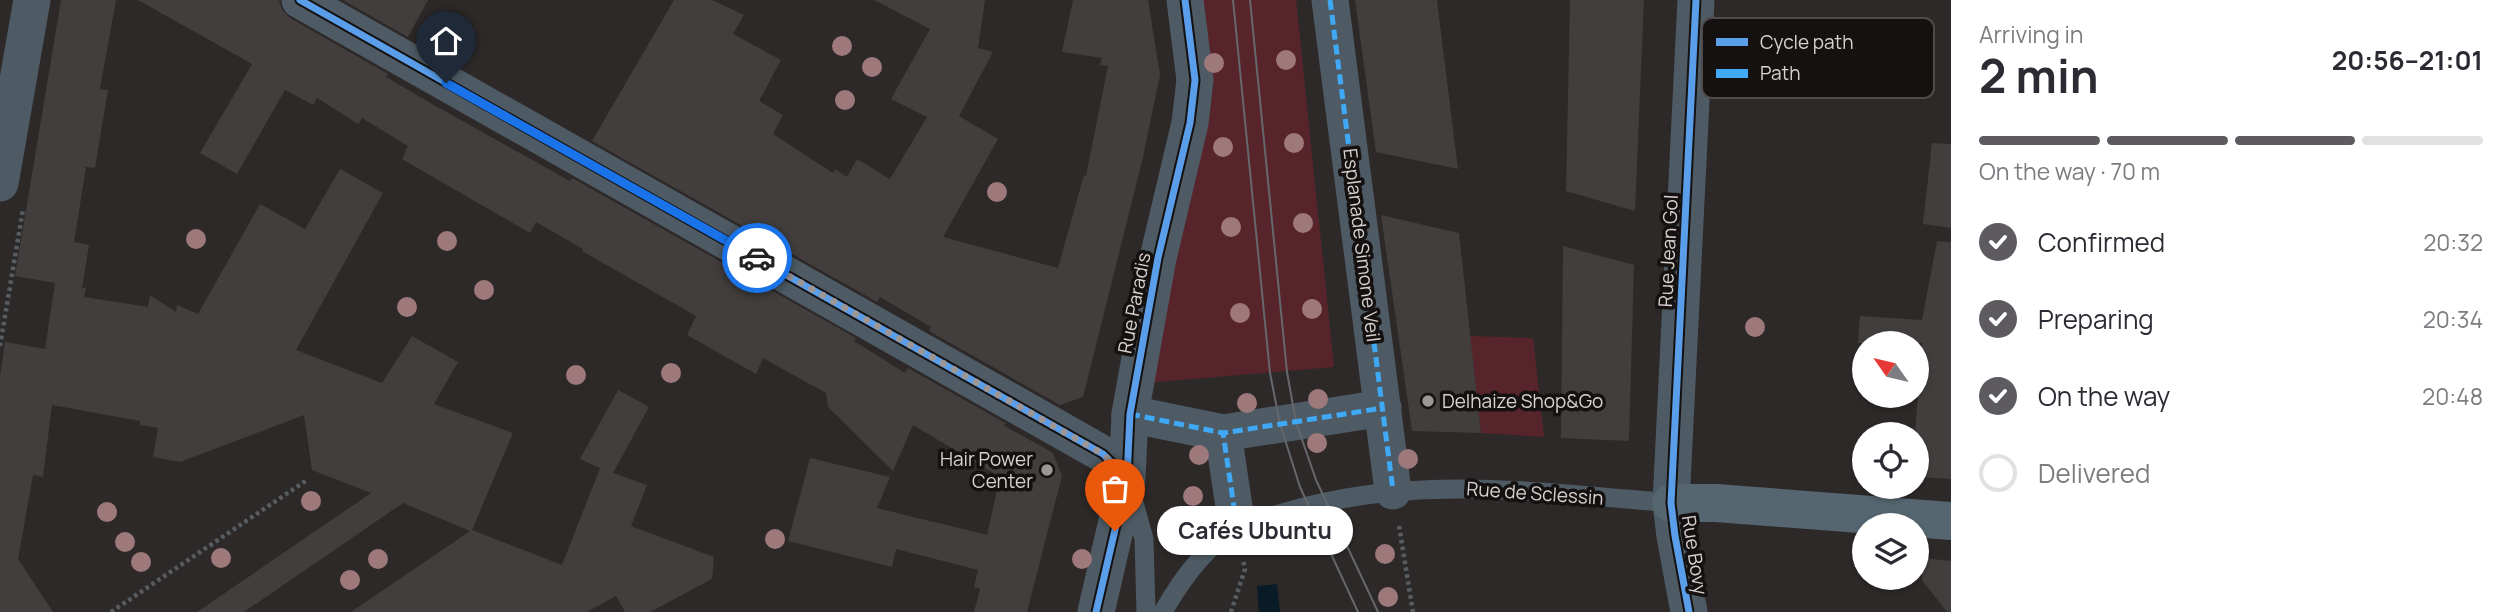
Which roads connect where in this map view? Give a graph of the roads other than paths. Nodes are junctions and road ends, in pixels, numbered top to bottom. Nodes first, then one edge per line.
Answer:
1 (32, 0) edge
2 (300, 0) edge
3 (1185, 0) edge
4 (1331, 0) edge
5 (1696, 0) edge
6 (0, 184) edge
7 (1383, 408) junction
8 (1130, 414) junction
9 (1223, 433) junction
10 (1127, 478) junction
11 (1393, 491) junction
12 (1671, 503) junction
13 (1951, 521) edge
14 (1237, 527) junction
15 (1096, 612) edge
16 (1146, 612) edge
17 (1163, 612) edge
18 (1689, 612) edge

1 - 6 street
2 - 10 street
3 - 8 street, Rue Paradis
4 - 7 street, Esplanade Simone Veil
5 - 12 street, Rue Jean Gol
7 - 9 street
7 - 11 street, Esplanade Simone Veil
8 - 9 street
8 - 10 street, Rue Paradis
9 - 14 street
10 - 15 street, Rue Paradis
10 - 16 lane
11 - 12 lane, Rue de Sclessin
11 - 14 lane, Rue de Sclessin
12 - 13 street, Rue de Sclessin
12 - 18 street, Rue Bovy
14 - 17 lane, Rue de Sclessin

